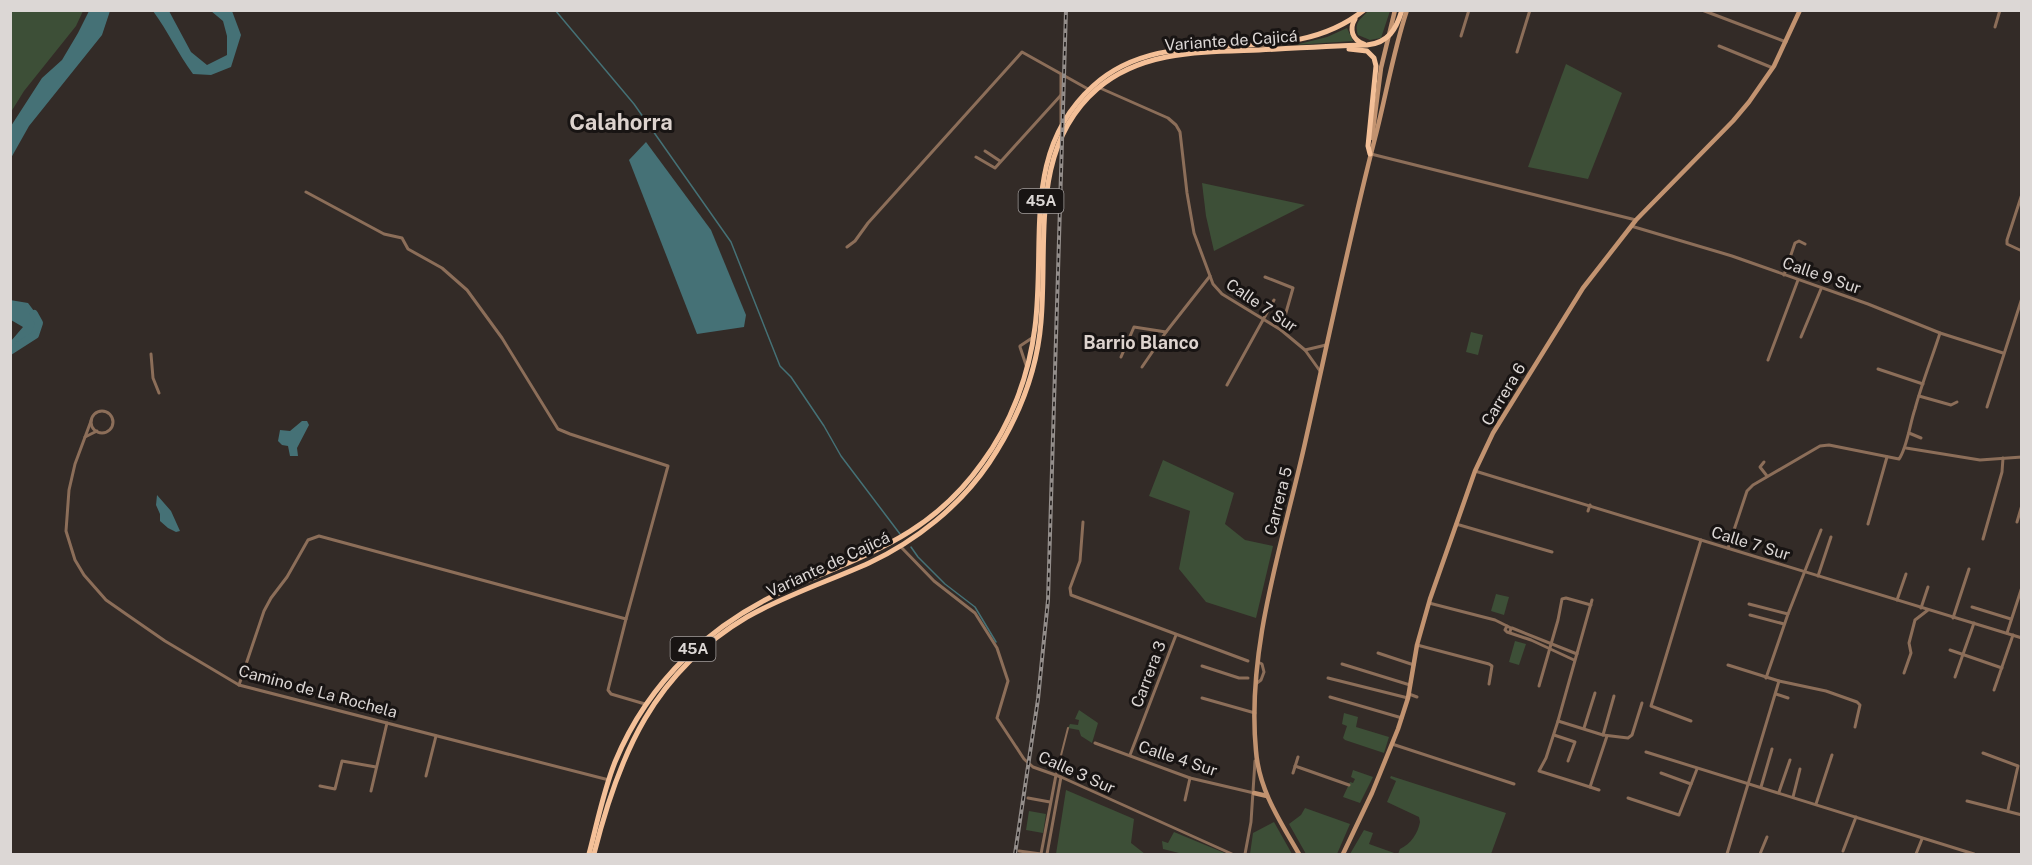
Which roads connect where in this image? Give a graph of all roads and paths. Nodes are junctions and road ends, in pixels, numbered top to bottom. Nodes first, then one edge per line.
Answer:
1 (1364, 10) edge
2 (1395, 10) edge
3 (1404, 10) edge
4 (1469, 10) edge
5 (1530, 10) edge
6 (1702, 10) edge
7 (1800, 10) edge
8 (2000, 10) edge
9 (1358, 15) junction
10 (1995, 27) dead end
11 (1461, 36) dead end
12 (1785, 42) junction
13 (1367, 45) junction
14 (1719, 46) dead end
15 (1326, 47) junction
16 (1517, 52) dead end
17 (1773, 68) junction
18 (1061, 75) junction
19 (1098, 88) junction
20 (1089, 89) junction
21 (1062, 94) junction
22 (1061, 124) junction
23 (985, 151) dead end
24 (1370, 156) junction
25 (976, 157) dead end
26 (1000, 161) junction
27 (306, 192) dead end
28 (2022, 194) edge
29 (1636, 220) junction
30 (1631, 226) junction
31 (1805, 244) dead end
32 (848, 247) dead end
33 (2022, 251) edge
34 (1784, 275) junction
35 (1210, 276) junction
36 (1265, 277) dead end
37 (1798, 280) junction
38 (1821, 289) junction
39 (2022, 298) edge
40 (1274, 300) dead end
41 (1263, 319) junction
42 (1281, 330) junction
43 (1166, 332) junction
44 (1940, 333) junction
45 (1034, 337) junction
46 (1801, 337) dead end
47 (1326, 345) junction
48 (1305, 350) junction
49 (2003, 353) junction
50 (151, 354) dead end
51 (1121, 357) dead end
52 (1768, 360) dead end
53 (1027, 367) junction
54 (1142, 367) dead end
55 (1878, 369) dead end
56 (1320, 371) junction
57 (1923, 384) junction
58 (1227, 385) dead end
59 (159, 393) dead end
60 (1919, 396) junction
61 (1957, 402) dead end
62 (1987, 407) dead end
63 (91, 421) junction
64 (97, 431) junction
65 (1908, 432) junction
66 (1921, 438) dead end
67 (84, 439) junction
68 (1906, 448) junction
69 (1887, 457) junction
70 (2022, 457) edge
71 (2003, 458) junction
72 (1764, 462) dead end
73 (1475, 471) junction
74 (1767, 476) junction
75 (1590, 505) junction
76 (2022, 505) edge
77 (2021, 511) edge
78 (1588, 512) dead end
79 (1083, 522) dead end
80 (2017, 522) dead end
81 (1456, 524) junction
82 (1868, 524) dead end
83 (1821, 530) dead end
84 (916, 532) junction
85 (1831, 537) dead end
86 (1983, 539) dead end
87 (1701, 540) junction
88 (901, 543) junction
89 (1728, 548) junction
90 (1552, 552) dead end
91 (1969, 569) dead end
92 (1804, 571) junction
93 (1906, 574) dead end
94 (1818, 576) junction
95 (1928, 587) dead end
96 (2022, 587) edge
97 (1592, 600) dead end
98 (1896, 600) junction
99 (1429, 603) junction
100 (1749, 604) dead end
101 (1591, 605) junction
102 (1972, 607) dead end
103 (1921, 608) junction
104 (1928, 610) junction
105 (1788, 614) junction
106 (1750, 615) dead end
107 (1953, 618) junction
108 (626, 619) junction
109 (2011, 619) junction
110 (1974, 623) junction
111 (1784, 624) junction
112 (2022, 632) edge
113 (2007, 633) junction
114 (1176, 635) junction
115 (2013, 635) junction
116 (2021, 638) edge
117 (1540, 641) junction
118 (1551, 644) junction
119 (1417, 645) junction
120 (1550, 649) junction
121 (1950, 650) dead end
122 (1571, 652) junction
123 (1378, 653) dead end
124 (1577, 654) junction
125 (1963, 654) junction
126 (1569, 657) junction
127 (1575, 660) junction
128 (1248, 661) dead end
129 (1342, 664) dead end
130 (1414, 665) junction
131 (1728, 665) dead end
132 (1202, 666) dead end
133 (2002, 668) junction
134 (1904, 672) dead end
135 (1955, 677) dead end
136 (1248, 678) dead end
137 (1328, 678) dead end
138 (1766, 678) junction
139 (1779, 681) junction
140 (604, 682) dead end
141 (609, 684) junction
142 (1489, 684) dead end
143 (238, 685) junction
144 (1410, 685) junction
145 (1539, 686) dead end
146 (1994, 690) dead end
147 (1595, 693) dead end
148 (1776, 694) junction
149 (1408, 696) junction
150 (1614, 696) dead end
151 (1417, 697) dead end
152 (1202, 698) dead end
153 (1330, 698) dead end
154 (1788, 698) dead end
155 (1642, 703) dead end
156 (645, 705) junction
157 (1256, 713) junction
158 (1402, 718) junction
159 (1558, 721) junction
160 (1691, 721) dead end
161 (387, 723) junction
162 (1068, 728) dead end
163 (1584, 728) junction
164 (1856, 728) dead end
165 (1554, 735) junction
166 (1605, 735) junction
167 (436, 736) junction
168 (1095, 743) dead end
169 (1392, 744) junction
170 (1772, 749) dead end
171 (1256, 752) junction
172 (1646, 752) dead end
173 (1983, 753) dead end
174 (1130, 755) junction
175 (1832, 755) dead end
176 (1298, 757) dead end
177 (1790, 760) dead end
178 (1568, 761) dead end
179 (1295, 766) junction
180 (376, 767) junction
181 (1697, 769) junction
182 (1800, 769) dead end
183 (1293, 773) dead end
184 (1661, 773) dead end
185 (426, 776) dead end
186 (1059, 776) junction
187 (1190, 778) junction
188 (609, 780) junction
189 (1750, 783) junction
190 (1514, 784) dead end
191 (1691, 784) junction
192 (1349, 785) dead end
193 (320, 786) dead end
194 (1590, 787) junction
195 (1761, 787) junction
196 (1599, 790) dead end
197 (371, 791) dead end
198 (1779, 792) junction
199 (1254, 793) junction
200 (1267, 796) junction
201 (1793, 797) junction
202 (1028, 798) dead end
203 (1628, 798) dead end
204 (1185, 800) dead end
205 (1967, 801) dead end
206 (1050, 802) junction
207 (1816, 804) junction
208 (2008, 810) junction
209 (2022, 815) edge
210 (1856, 818) junction
211 (1767, 837) dead end
212 (1922, 839) junction
213 (1019, 851) dead end
214 (1843, 851) dead end
215 (1041, 854) edge
216 (1728, 854) edge
217 (588, 855) edge
218 (594, 855) edge
219 (1047, 855) edge
220 (1232, 855) edge
221 (1245, 855) edge
222 (1299, 855) edge
223 (1343, 855) edge
224 (1760, 855) edge
225 (1916, 855) edge
226 (1974, 855) edge

1 - 9 highway, Variante de Cajicá / 45A
2 - 24 main road, Carrera 5 / 45A
3 - 13 highway, Variante de Cajicá / 45A
3 - 24 main road, Carrera 5 / 45A
4 - 11 street
5 - 16 street
6 - 12 street
7 - 12 main road, Carrera 6
8 - 10 street
9 - 13 highway
9 - 20 highway, Variante de Cajicá / 45A
12 - 17 main road, Carrera 6
13 - 15 highway, Variante de Cajicá / 45A
14 - 17 street
15 - 19 highway, Variante de Cajicá / 45A
15 - 24 highway
17 - 29 main road, Carrera 6
18 - 20 street
18 - 21 street
18 - 32 street
19 - 35 street, Calle 7 Sur
19 - 84 highway, Variante de Cajicá / 45A
20 - 22 highway, Variante de Cajicá / 45A
21 - 22 street
21 - 26 street
22 - 45 highway, Variante de Cajicá / 45A
23 - 26 street
24 - 29 street
24 - 47 main road, Carrera 5 / 45A
25 - 26 street
27 - 108 street
28 - 33 street
29 - 30 main road, Carrera 6
30 - 34 street, Calle 9 Sur
30 - 73 main road, Carrera 6
31 - 34 street
34 - 37 street, Calle 9 Sur
35 - 41 street, Calle 7 Sur
35 - 43 street
36 - 42 street
37 - 38 street, Calle 9 Sur
37 - 52 street
38 - 44 street, Calle 9 Sur
38 - 46 street
39 - 49 street
40 - 41 street
41 - 42 street, Calle 7 Sur
41 - 58 street
42 - 48 street, Calle 7 Sur
43 - 51 street
43 - 54 street
44 - 49 street, Calle 9 Sur
44 - 57 street
45 - 53 highway, Variante de Cajicá / 45A
45 - 53 street
47 - 48 street
47 - 56 main road, Carrera 5 / 45A
48 - 56 street, Calle 7 Sur
49 - 62 street
50 - 59 street
53 - 84 highway, Variante de Cajicá / 45A
55 - 57 street
56 - 157 main road, Carrera 5 / 45A
57 - 60 street
60 - 61 street
60 - 65 street
63 - 64 street
63 - 64 street
63 - 67 street, Camino de La Rochela
64 - 67 street
65 - 66 street
65 - 68 street
67 - 143 street, Camino de La Rochela
68 - 69 street
68 - 71 street
69 - 74 street
69 - 82 street
70 - 71 street
71 - 86 street
72 - 74 street
73 - 75 street, Calle 7 Sur
73 - 81 main road, Carrera 6
74 - 89 street
75 - 78 street
75 - 87 street, Calle 7 Sur
76 - 77 street
77 - 80 street
79 - 114 street
81 - 90 street
81 - 99 main road, Carrera 6
83 - 92 street
84 - 88 highway, Variante de Cajicá / 45A
85 - 94 street
87 - 89 street, Calle 7 Sur
87 - 160 street
88 - 156 highway, Variante de Cajicá / 45A
88 - 186 street, Calle 3 Sur
88 - 218 highway, Variante de Cajicá / 45A
89 - 92 street, Calle 7 Sur
91 - 107 street
92 - 94 street, Calle 7 Sur
92 - 105 street
93 - 98 street
94 - 98 street, Calle 7 Sur
95 - 103 street
96 - 109 street
97 - 101 street
98 - 103 street, Calle 7 Sur
99 - 117 street
99 - 119 main road, Carrera 6
100 - 105 street
101 - 118 street
101 - 124 street
102 - 109 street
103 - 104 street, Calle 7 Sur
104 - 107 street, Calle 7 Sur
104 - 134 street
105 - 111 street
106 - 111 street
107 - 110 street, Calle 7 Sur
108 - 141 street
108 - 143 street
109 - 113 street
110 - 113 street, Calle 7 Sur
110 - 125 street
111 - 138 street
112 - 116 street
113 - 115 street, Calle 7 Sur
114 - 128 street
114 - 174 street, Carrera 3
115 - 116 street, Calle 7 Sur
115 - 133 street
117 - 118 street
117 - 120 street
118 - 120 street
118 - 122 street
119 - 130 main road, Carrera 6
119 - 142 street
120 - 126 street
120 - 145 street
121 - 125 street
122 - 124 street
122 - 126 street
123 - 130 street
124 - 127 street
125 - 133 street
125 - 135 street
126 - 127 street
127 - 159 street
129 - 144 street
130 - 144 main road, Carrera 6
131 - 138 street
132 - 136 street
133 - 146 street
137 - 149 street
138 - 139 street
139 - 148 street
139 - 164 street
140 - 141 street
141 - 156 street
143 - 161 street, Camino de La Rochela
144 - 149 main road, Carrera 6
147 - 163 street
148 - 154 street
148 - 189 street
149 - 151 street
149 - 158 main road, Carrera 6
150 - 166 street
152 - 157 street
153 - 158 street
155 - 166 street
156 - 188 highway, Variante de Cajicá / 45A
157 - 171 main road, Carrera 5 / 45A
158 - 169 main road, Carrera 6
159 - 163 street
159 - 165 street
161 - 167 street, Camino de La Rochela
161 - 180 street
162 - 186 street
163 - 166 street
165 - 178 street
165 - 194 street
166 - 194 street
167 - 185 street
167 - 188 street, Camino de La Rochela
168 - 174 street, Calle 4 Sur
169 - 190 street
169 - 223 main road, Carrera 6
170 - 195 street
171 - 199 street, Carrera 5 / 45A
171 - 200 main road, 45A
172 - 181 street
173 - 208 street
174 - 187 street, Calle 4 Sur
175 - 207 street
176 - 179 street
177 - 198 street
179 - 183 street
179 - 192 street
180 - 193 street
180 - 197 street
181 - 189 street
181 - 191 street
182 - 201 street
184 - 191 street
186 - 206 street
186 - 219 street
186 - 220 street, Calle 3 Sur
187 - 199 street, Calle 4 Sur
187 - 204 street
188 - 217 highway, Variante de Cajicá / 45A
189 - 195 street
189 - 216 street
191 - 203 street
194 - 196 street
195 - 198 street
198 - 201 street
199 - 200 main road
199 - 221 street, Carrera 5 / 45A
200 - 222 main road, 45A
201 - 207 street
202 - 206 street
205 - 208 street
206 - 215 street
207 - 210 street
208 - 209 street
210 - 212 street
210 - 214 street
211 - 224 street
212 - 225 street
212 - 226 street
213 - 215 street

